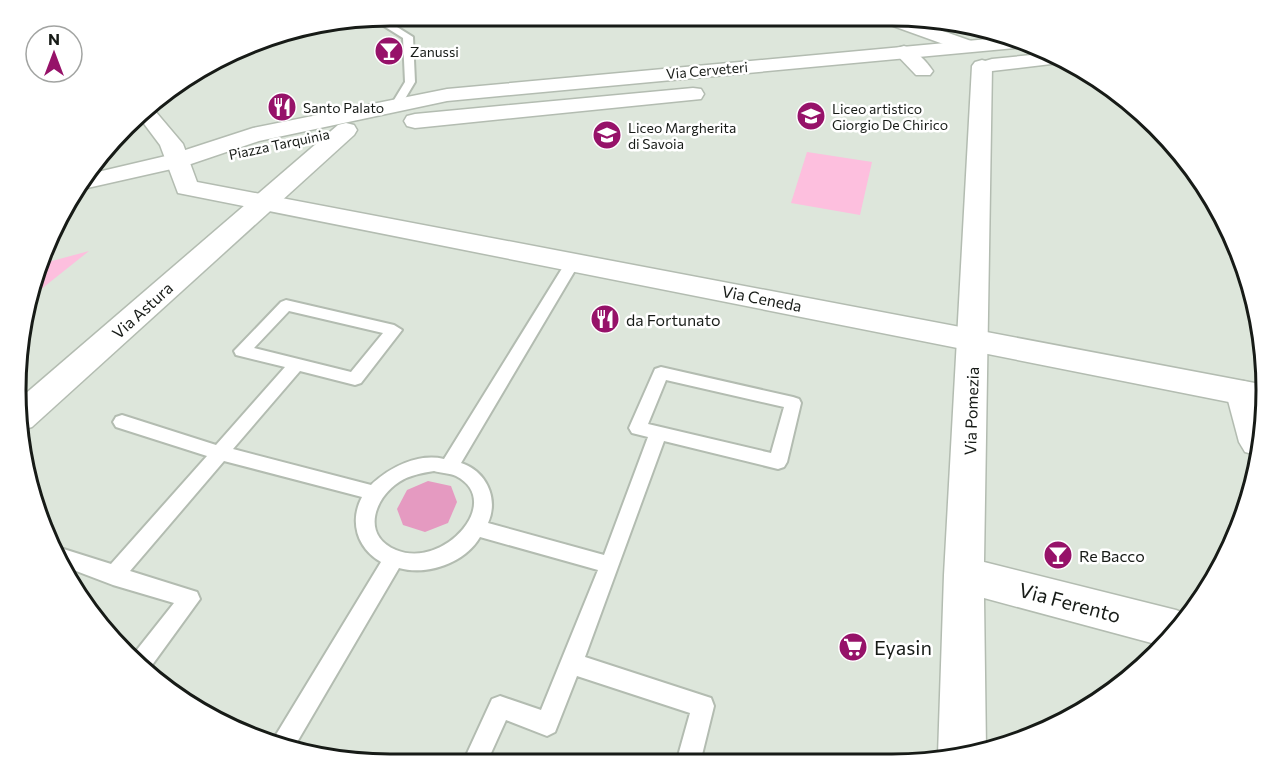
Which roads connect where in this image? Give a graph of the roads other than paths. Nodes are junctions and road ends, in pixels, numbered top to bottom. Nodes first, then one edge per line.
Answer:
1 (390, 26) edge
2 (902, 26) edge
3 (1011, 46) edge
4 (904, 52) junction
5 (1044, 59) edge
6 (964, 62) junction
7 (923, 72) junction
8 (900, 74) dead end
9 (710, 92) dead end
10 (414, 108) junction
11 (150, 116) edge
12 (346, 130) junction
13 (177, 161) junction
14 (92, 181) edge
15 (264, 202) junction
16 (573, 262) junction
17 (973, 340) junction
18 (297, 364) junction
19 (1251, 395) edge
20 (26, 413) edge
21 (122, 422) dead end
22 (1255, 424) edge
23 (658, 432) junction
24 (220, 453) junction
25 (450, 465) junction
26 (374, 493) junction
27 (478, 528) junction
28 (68, 560) edge
29 (393, 560) junction
30 (610, 565) junction
31 (964, 575) junction
32 (113, 576) junction
33 (1168, 628) edge
34 (144, 659) edge
35 (571, 663) junction
36 (286, 739) edge
37 (962, 747) edge
38 (479, 754) edge
39 (691, 754) edge

1 - 10 lane
2 - 6 street
3 - 6 street, Via Cerveteri
4 - 6 street, Via Cerveteri
4 - 7 street
4 - 10 street, Via Cerveteri
5 - 6 street, Via Cerveteri
6 - 7 street, Via Cerveteri
6 - 17 street, Via Pomezia
7 - 8 street, Via Cerveteri
9 - 10 street, Via Cerveteri
10 - 12 street, Via Cerveteri
10 - 13 street, Piazza Tarquinia
11 - 13 street
12 - 13 street, Piazza Tarquinia
12 - 15 street, Piazza Tarquinia
13 - 14 street
13 - 15 street
15 - 16 street, Via Ceneda
15 - 20 street, Via Astura
16 - 17 street, Via Ceneda
16 - 25 lane
17 - 19 street, Via Ceneda
17 - 31 street, Via Pomezia
18 - 18 lane
18 - 24 lane
19 - 22 street
21 - 24 lane
23 - 23 lane
23 - 30 lane
24 - 26 lane
24 - 32 lane
25 - 26 lane
25 - 27 lane
26 - 29 lane
27 - 29 lane
27 - 30 lane
28 - 32 lane
29 - 36 lane
30 - 35 lane
31 - 33 street, Via Ferento
31 - 37 street, Via Pomezia
32 - 34 lane
35 - 38 lane
35 - 39 lane

